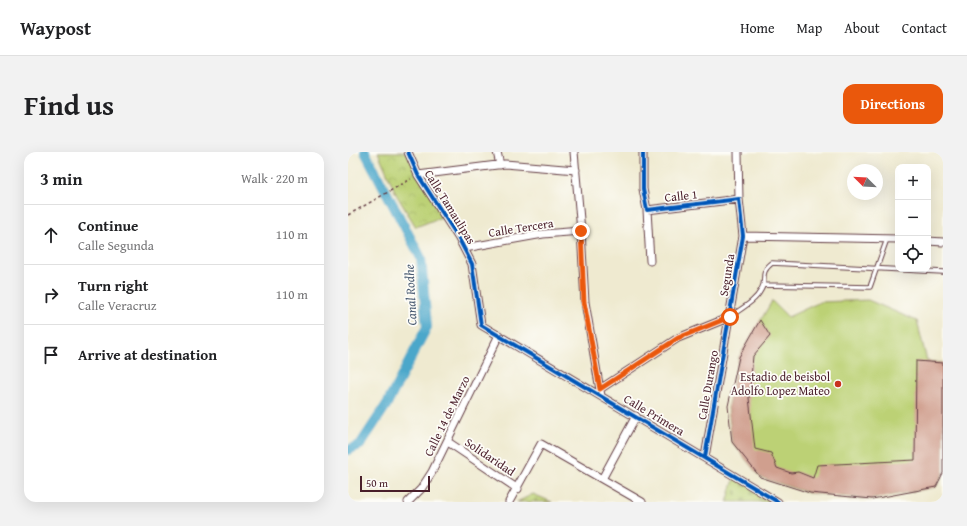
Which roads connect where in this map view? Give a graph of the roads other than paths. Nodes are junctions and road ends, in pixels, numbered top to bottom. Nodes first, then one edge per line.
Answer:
1 (408, 152) edge
2 (497, 152) edge
3 (574, 152) edge
4 (643, 152) edge
5 (738, 152) edge
6 (500, 165) junction
7 (576, 170) junction
8 (418, 175) junction
9 (739, 199) junction
10 (647, 210) junction
11 (581, 231) junction
12 (743, 236) junction
13 (887, 238) junction
14 (895, 239) edge
15 (931, 241) edge
16 (943, 242) edge
17 (465, 248) junction
18 (650, 261) dead end
19 (877, 268) junction
20 (943, 272) edge
21 (764, 285) junction
22 (730, 317) junction
23 (499, 335) junction
24 (601, 392) junction
25 (636, 416) junction
26 (448, 442) junction
27 (705, 457) junction
28 (602, 479) junction
29 (518, 489) junction
30 (408, 502) edge
31 (509, 502) edge
32 (642, 502) edge
33 (778, 502) edge

1 - 8 street, Calle Tamaulipas
2 - 6 street
3 - 7 street
4 - 10 street
5 - 9 street
6 - 7 street
6 - 8 street
7 - 11 street
8 - 17 street, Calle Tamaulipas
9 - 10 street, Calle 1
9 - 12 street
10 - 18 street
11 - 17 street, Calle Tercera
11 - 24 street
12 - 13 street
12 - 22 street, Segunda
13 - 14 street
13 - 19 lane
15 - 16 street
17 - 23 street, Calle Tamaulipas
19 - 20 lane
19 - 21 lane
19 - 21 lane
21 - 22 lane
22 - 24 street
22 - 27 street, Calle Durango
23 - 24 street, Calle Primera
23 - 26 street, Calle 14 de Marzo
24 - 25 street, Calle Primera
25 - 27 street, Calle Primera
25 - 28 street
26 - 29 street, Solidaridad
26 - 30 street, Calle 14 de Marzo
27 - 33 street, Calle Primera
28 - 29 street, Solidaridad
28 - 32 street
29 - 31 street

